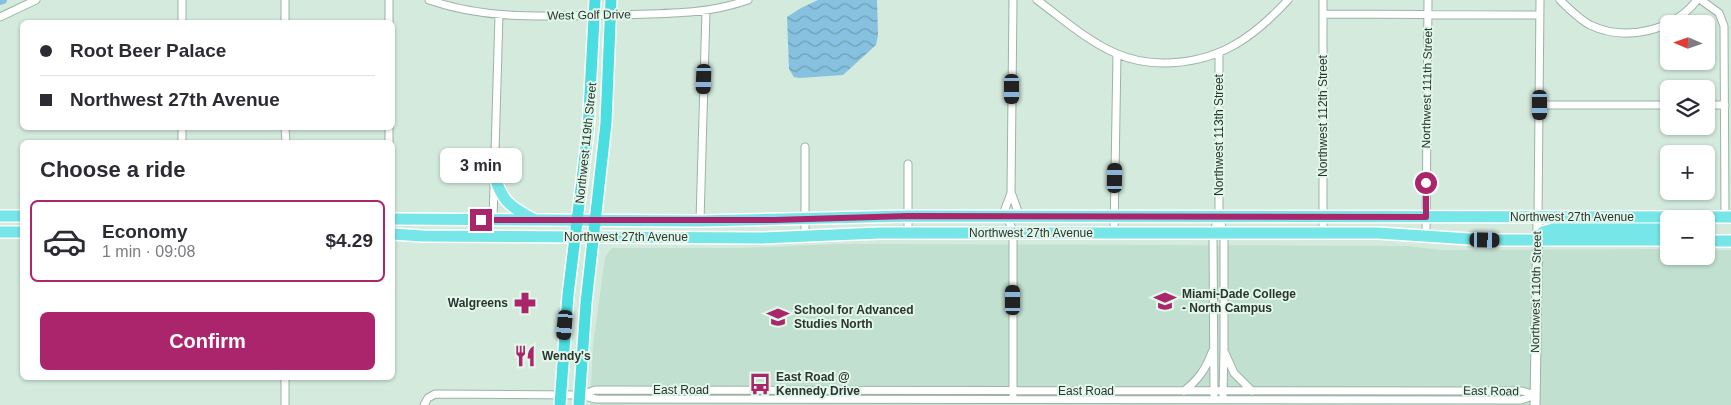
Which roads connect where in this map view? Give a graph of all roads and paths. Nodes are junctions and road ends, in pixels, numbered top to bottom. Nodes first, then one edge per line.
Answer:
1 (36, 0) edge
2 (182, 0) edge
3 (285, 0) edge
4 (389, 0) edge
5 (429, 0) edge
6 (595, 0) edge
7 (611, 0) edge
8 (748, 0) edge
9 (1012, 0) edge
10 (1037, 0) edge
11 (1288, 0) edge
12 (1323, 0) edge
13 (1428, 0) edge
14 (1540, 0) edge
15 (1560, 0) edge
16 (1697, 0) edge
17 (1701, 0) edge
18 (706, 11) junction
19 (1323, 14) junction
20 (499, 15) junction
21 (594, 15) junction
22 (610, 15) junction
23 (1539, 15) junction
24 (0, 16) edge
25 (1428, 16) junction
26 (182, 20) edge
27 (285, 20) edge
28 (389, 20) edge
29 (1219, 53) junction
30 (1117, 54) junction
31 (1540, 105) junction
32 (1660, 105) edge
33 (1715, 105) edge
34 (1725, 105) junction
35 (804, 147) dead end
36 (908, 164) dead end
37 (494, 174) junction
38 (1011, 192) junction
39 (0, 216) edge
40 (20, 216) edge
41 (908, 216) junction
42 (1002, 217) junction
43 (1020, 217) junction
44 (1115, 217) junction
45 (1219, 217) junction
46 (1323, 217) junction
47 (1426, 217) junction
48 (1538, 217) junction
49 (1719, 218) edge
50 (395, 219) edge
51 (805, 219) junction
52 (493, 220) junction
53 (534, 220) junction
54 (578, 220) junction
55 (596, 221) junction
56 (700, 221) junction
57 (1660, 229) edge
58 (0, 232) edge
59 (20, 232) edge
60 (395, 233) edge
61 (908, 233) junction
62 (1114, 233) junction
63 (1219, 233) junction
64 (1323, 233) junction
65 (1013, 234) junction
66 (1426, 235) junction
67 (805, 236) junction
68 (575, 237) junction
69 (594, 237) junction
70 (1537, 240) junction
71 (1660, 240) edge
72 (1715, 240) edge
73 (1731, 240) edge
74 (1224, 349) junction
75 (1213, 350) junction
76 (285, 380) edge
77 (744, 390) junction
78 (753, 390) junction
79 (1013, 390) junction
80 (1183, 391) junction
81 (1214, 391) junction
82 (1223, 391) junction
83 (1252, 391) junction
84 (1535, 395) junction
85 (1013, 399) junction
86 (1223, 399) junction
87 (560, 400) edge
88 (580, 400) edge
89 (1214, 400) junction
90 (744, 402) edge
91 (753, 402) edge
92 (285, 405) edge
93 (424, 405) edge
94 (1535, 405) edge

1 - 24 street
2 - 26 street
3 - 27 street
4 - 28 street
5 - 20 street, West Golf Drive
6 - 21 highway, Northwest 119th Street
7 - 22 highway, Northwest 119th Street
8 - 18 street, West Golf Drive
9 - 38 street
10 - 30 street
11 - 29 street
12 - 19 street, Northwest 112th Street
13 - 25 street, Northwest 111th Street
14 - 23 street, Northwest 110th Street
15 - 16 street
17 - 34 street
18 - 22 street, West Golf Drive
18 - 56 street
19 - 25 street
19 - 46 street, Northwest 112th Street
20 - 21 street, West Golf Drive
20 - 37 street
21 - 22 street, West Golf Drive
21 - 54 highway, Northwest 119th Street
22 - 55 highway, Northwest 119th Street
23 - 25 street
23 - 31 street, Northwest 110th Street
25 - 47 street, Northwest 111th Street
29 - 30 street
29 - 45 street, Northwest 113th Street
30 - 44 street
31 - 32 street
31 - 48 street, Northwest 110th Street
33 - 34 street
34 - 49 street
35 - 51 street
36 - 41 street
37 - 52 street
37 - 53 main road
38 - 42 street
38 - 43 street
39 - 40 main road
41 - 42 main road, Northwest 27th Avenue
41 - 51 main road, Northwest 27th Avenue
41 - 61 street
42 - 43 main road, Northwest 27th Avenue
42 - 65 street
43 - 44 main road, Northwest 27th Avenue
44 - 45 main road, Northwest 27th Avenue
44 - 62 street
45 - 46 main road, Northwest 27th Avenue
45 - 63 street, Northwest 113th Street
46 - 47 main road, Northwest 27th Avenue
46 - 64 street, Northwest 112th Street
47 - 48 main road, Northwest 27th Avenue
47 - 66 street, Northwest 111th Street
48 - 49 main road, Northwest 27th Avenue
48 - 70 street, Northwest 110th Street
50 - 52 main road, Northwest 27th Avenue
51 - 56 main road, Northwest 27th Avenue
51 - 67 street
52 - 53 main road, Northwest 27th Avenue
53 - 54 main road, Northwest 27th Avenue
54 - 55 main road, Northwest 27th Avenue
54 - 68 highway, Northwest 119th Street
55 - 56 main road, Northwest 27th Avenue
55 - 69 highway, Northwest 119th Street
57 - 70 main road
58 - 59 main road
60 - 68 main road, Northwest 27th Avenue
61 - 65 main road, Northwest 27th Avenue
61 - 67 main road, Northwest 27th Avenue
62 - 63 main road, Northwest 27th Avenue
62 - 65 main road, Northwest 27th Avenue
63 - 64 main road, Northwest 27th Avenue
63 - 74 street, Northwest 113th Street
63 - 75 street, Northwest 113th Street
64 - 66 main road, Northwest 27th Avenue
65 - 79 street
66 - 70 main road, Northwest 27th Avenue
67 - 69 main road, Northwest 27th Avenue
68 - 69 main road, Northwest 27th Avenue
68 - 87 highway, Northwest 119th Street
69 - 88 highway, Northwest 119th Street
70 - 71 main road, Northwest 27th Avenue
70 - 84 street, Northwest 110th Street
72 - 73 main road
74 - 82 street, Northwest 113th Street
74 - 83 street
75 - 80 street
75 - 81 street, Northwest 113th Street
76 - 92 street
77 - 78 street, East Road
77 - 88 street, East Road
77 - 90 street
78 - 79 street, East Road
78 - 91 street
79 - 80 street, East Road
79 - 85 street
80 - 81 street, East Road
81 - 82 street, East Road
81 - 89 street, Northwest 113th Street
82 - 83 street, East Road
82 - 86 street, Northwest 113th Street
83 - 84 street, East Road
84 - 86 street, East Road
84 - 94 street, Northwest 110th Street
85 - 89 street, East Road
85 - 91 street, East Road
86 - 89 street, East Road
87 - 88 street, East Road
87 - 93 street, East Road
88 - 90 street, East Road
90 - 91 street, East Road

